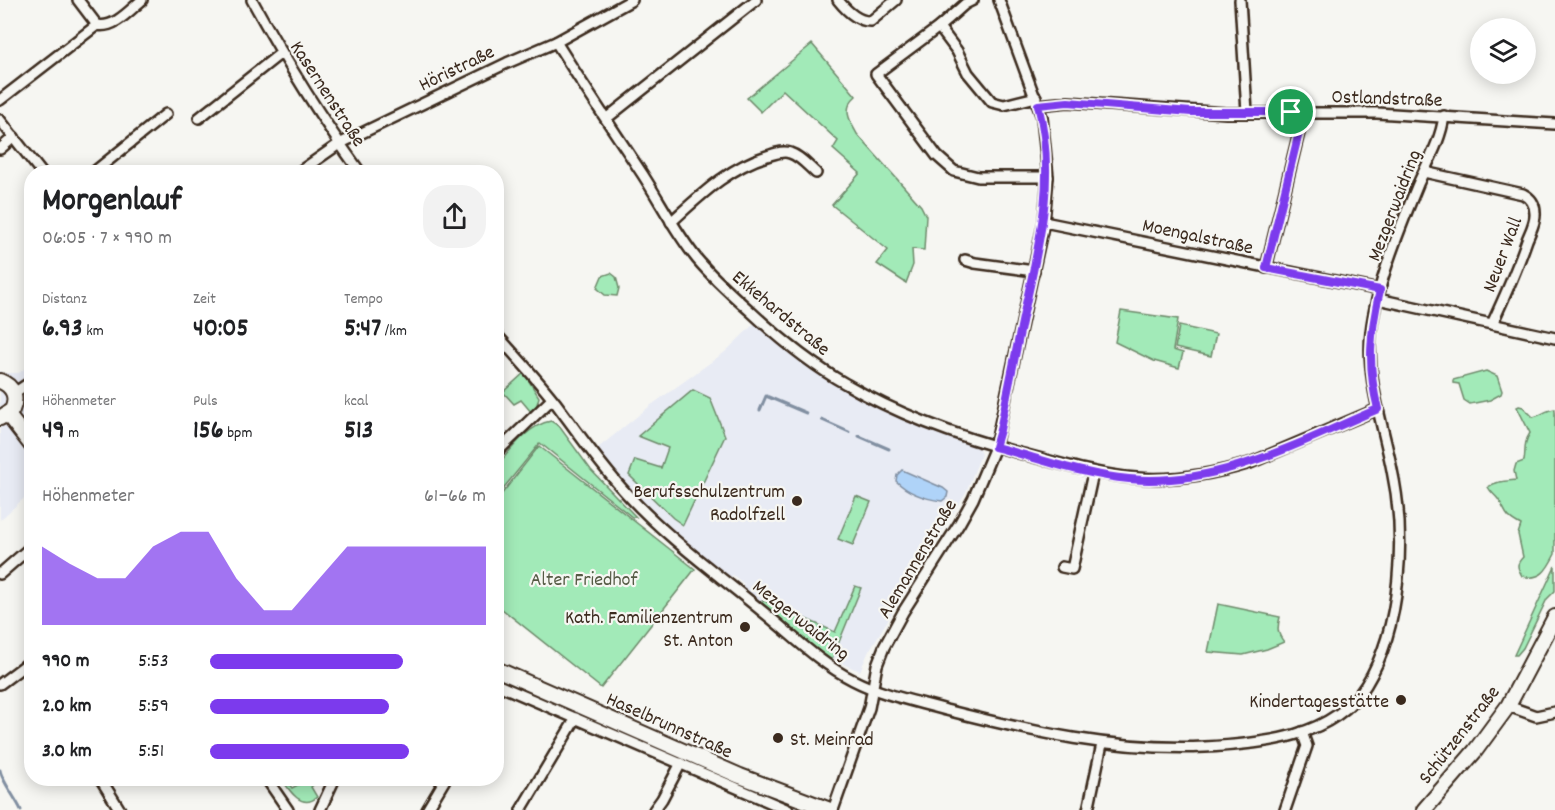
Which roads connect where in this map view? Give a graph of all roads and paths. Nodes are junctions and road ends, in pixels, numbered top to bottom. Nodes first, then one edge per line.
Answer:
1 (78, 0) edge
2 (142, 0) edge
3 (252, 0) edge
4 (632, 0) edge
5 (756, 0) edge
6 (838, 0) edge
7 (897, 0) edge
8 (973, 0) edge
9 (999, 0) edge
10 (1240, 0) edge
11 (97, 25) junction
12 (939, 27) junction
13 (556, 42) junction
14 (281, 53) junction
15 (0, 100) edge
16 (1037, 101) junction
17 (1246, 112) junction
18 (1304, 112) junction
19 (166, 114) dead end
20 (1444, 116) junction
21 (199, 118) dead end
22 (607, 118) junction
23 (0, 120) edge
24 (1555, 124) edge
25 (14, 138) junction
26 (339, 144) junction
27 (0, 149) edge
28 (35, 165) edge
29 (103, 165) edge
30 (309, 165) edge
31 (355, 165) edge
32 (1424, 172) junction
33 (816, 173) dead end
34 (1048, 177) junction
35 (671, 222) junction
36 (1044, 222) junction
37 (965, 260) dead end
38 (1266, 268) junction
39 (1034, 271) junction
40 (1379, 295) junction
41 (1492, 324) junction
42 (1555, 338) edge
43 (504, 343) edge
44 (0, 381) edge
45 (24, 386) edge
46 (14, 393) junction
47 (552, 399) junction
48 (1378, 409) junction
49 (4, 416) edge
50 (24, 437) edge
51 (504, 445) edge
52 (995, 447) junction
53 (1093, 473) junction
54 (24, 553) edge
55 (1062, 567) dead end
56 (0, 574) edge
57 (1555, 617) edge
58 (24, 666) edge
59 (504, 673) edge
60 (0, 684) edge
61 (504, 687) edge
62 (873, 689) junction
63 (1508, 706) junction
64 (1555, 712) edge
65 (576, 718) junction
66 (1302, 732) junction
67 (1102, 744) junction
68 (681, 763) junction
69 (105, 786) edge
70 (272, 786) edge
71 (331, 786) edge
72 (441, 786) edge
73 (120, 810) edge
74 (288, 810) edge
75 (320, 810) edge
76 (427, 810) edge
77 (521, 810) edge
78 (654, 810) edge
79 (788, 810) edge
80 (832, 810) edge
81 (1088, 810) edge
82 (1285, 810) edge
83 (1424, 810) edge

1 - 11 street
2 - 11 street
3 - 14 street, Kasernenstraße
4 - 13 street, Höristraße
5 - 22 street
6 - 7 street
8 - 12 street
9 - 16 street, Alemannenstraße
10 - 17 street
11 - 15 street
12 - 16 street, Ostlandstraße
12 - 34 street
13 - 22 street, Ekkehardstraße
13 - 26 street, Höristraße
14 - 21 street
14 - 26 street, Kasernenstraße
16 - 17 street, Ostlandstraße
16 - 34 street, Alemannenstraße
17 - 18 street, Ostlandstraße
18 - 20 street, Ostlandstraße
18 - 38 street
19 - 29 street
20 - 24 street, Ostlandstraße
20 - 32 street, Mezgerwaidring
22 - 35 street, Ekkehardstraße
23 - 25 street
25 - 27 street
25 - 28 street
26 - 30 street, Höristraße
26 - 31 street, Kasernenstraße
32 - 40 street, Mezgerwaidring
32 - 41 street, Neuer Wall
33 - 35 street
34 - 36 street, Alemannenstraße
35 - 52 street, Ekkehardstraße
36 - 38 street, Moengalstraße
36 - 39 street, Alemannenstraße
37 - 39 street
38 - 40 street, Moengalstraße
39 - 52 street, Alemannenstraße
40 - 41 street
40 - 48 street, Mezgerwaidring
41 - 42 street
43 - 47 street
44 - 46 main road
45 - 46 street
46 - 49 main road
47 - 51 street
47 - 62 street, Mezgerwaidring
48 - 53 street, Ekkehardstraße
48 - 66 street, Mezgerwaidring
49 - 50 main road
52 - 53 street, Ekkehardstraße
52 - 62 street, Alemannenstraße
53 - 55 street
54 - 56 street
57 - 63 main road, Schützenstraße
58 - 60 street
59 - 80 main road, Haselbrunnstraße
61 - 65 street, Haselbrunnstraße
62 - 67 street, Mezgerwaidring
62 - 80 street, Alemannenstraße
63 - 64 street
63 - 83 main road, Schützenstraße
65 - 68 street, Haselbrunnstraße
65 - 77 street
66 - 67 street, Mezgerwaidring
66 - 82 street
67 - 81 street
68 - 78 street
68 - 79 street, Haselbrunnstraße
69 - 73 street
70 - 74 street
71 - 75 street
72 - 76 street

